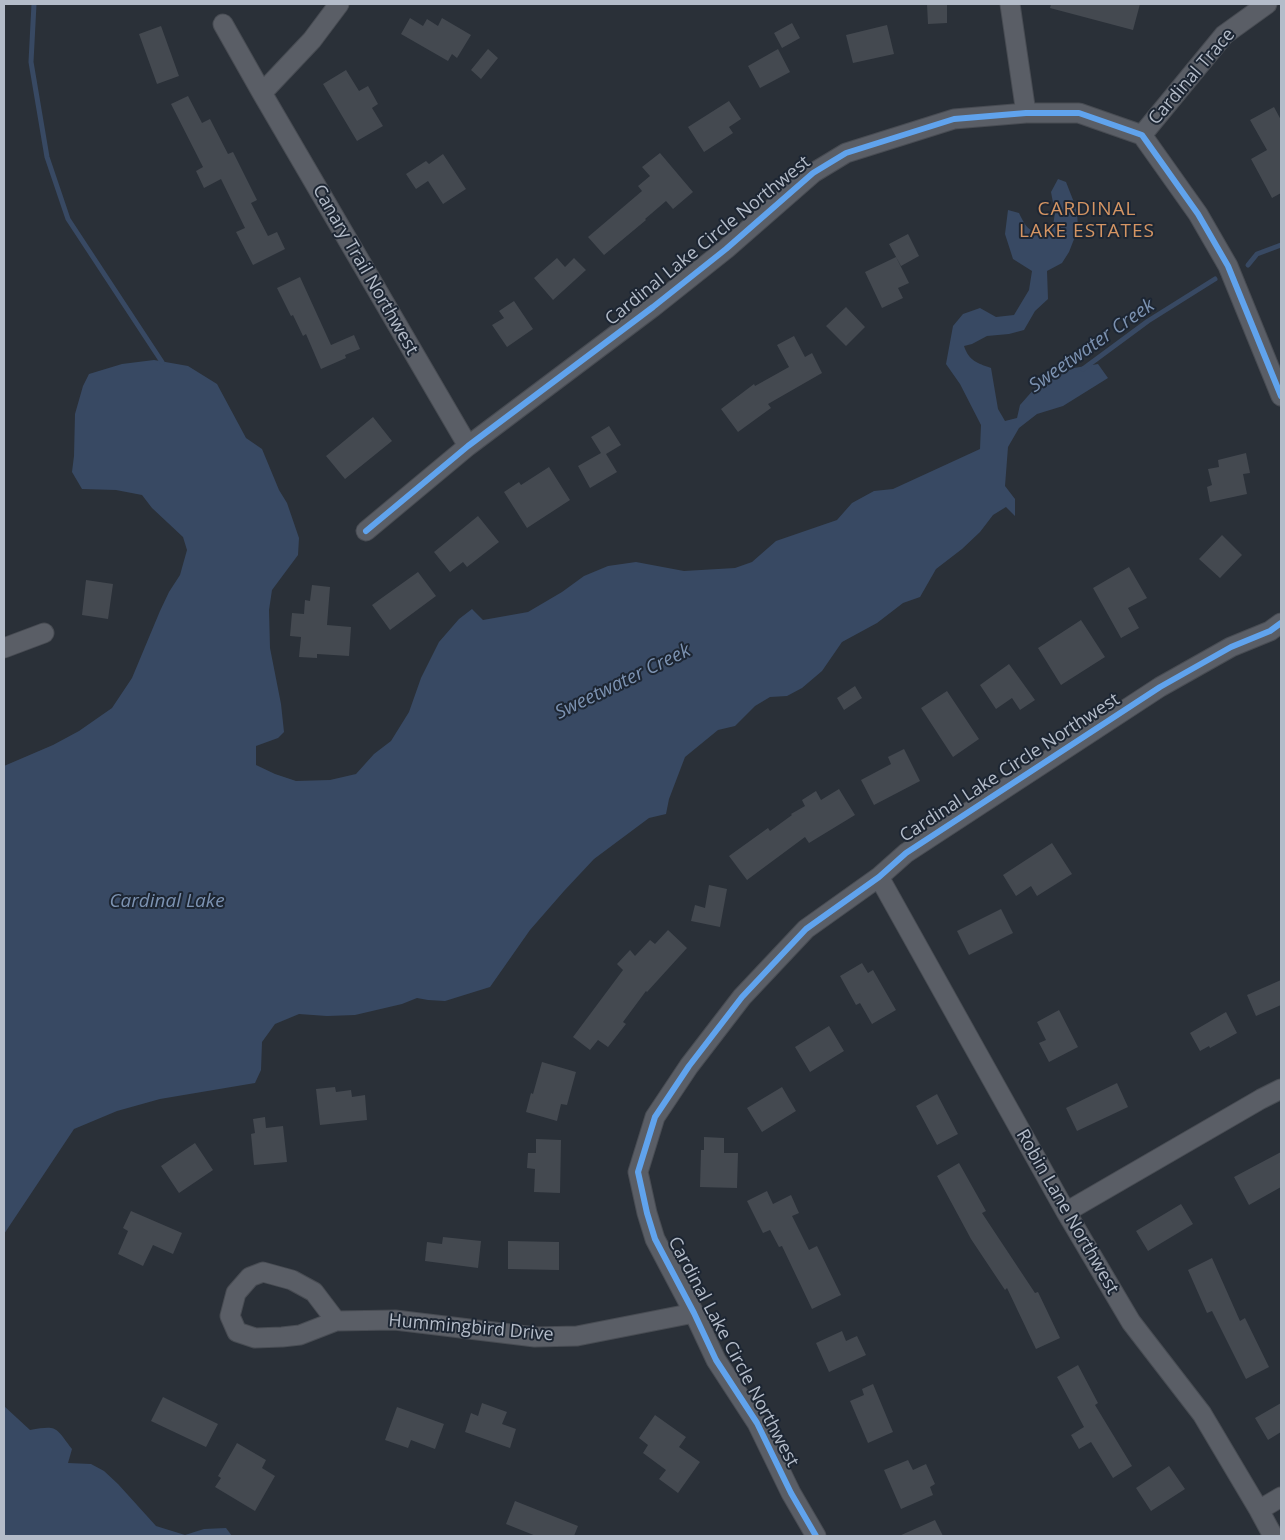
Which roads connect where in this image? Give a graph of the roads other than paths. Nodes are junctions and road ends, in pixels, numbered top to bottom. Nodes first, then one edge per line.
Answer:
1 (339, 4) edge
2 (1010, 4) edge
3 (1267, 4) edge
4 (224, 24) dead end
5 (262, 93) junction
6 (1026, 113) junction
7 (1142, 135) junction
8 (1281, 396) edge
9 (468, 446) junction
10 (366, 531) dead end
11 (1281, 623) edge
12 (44, 633) dead end
13 (4, 648) edge
14 (880, 877) junction
15 (1281, 1089) edge
16 (1066, 1212) junction
17 (694, 1313) junction
18 (336, 1322) junction
19 (1281, 1497) edge
20 (1259, 1510) junction
21 (816, 1536) edge
22 (1273, 1536) edge

1 - 5 street
2 - 6 street
3 - 7 street, Cardinal Trace
4 - 5 street, Canary Trail Northwest
5 - 9 street, Canary Trail Northwest
6 - 7 street, Cardinal Lake Circle Northwest
6 - 9 street, Cardinal Lake Circle Northwest
7 - 8 street
9 - 10 street, Cardinal Lake Circle Northwest
11 - 14 street, Cardinal Lake Circle Northwest
12 - 13 street
14 - 16 street, Robin Lane Northwest
14 - 17 street, Cardinal Lake Circle Northwest
15 - 16 street
16 - 20 street, Robin Lane Northwest
17 - 18 street, Hummingbird Drive
17 - 21 street, Cardinal Lake Circle Northwest
18 - 18 street, Hummingbird Drive
19 - 20 street
20 - 22 street, Robin Lane Northwest

